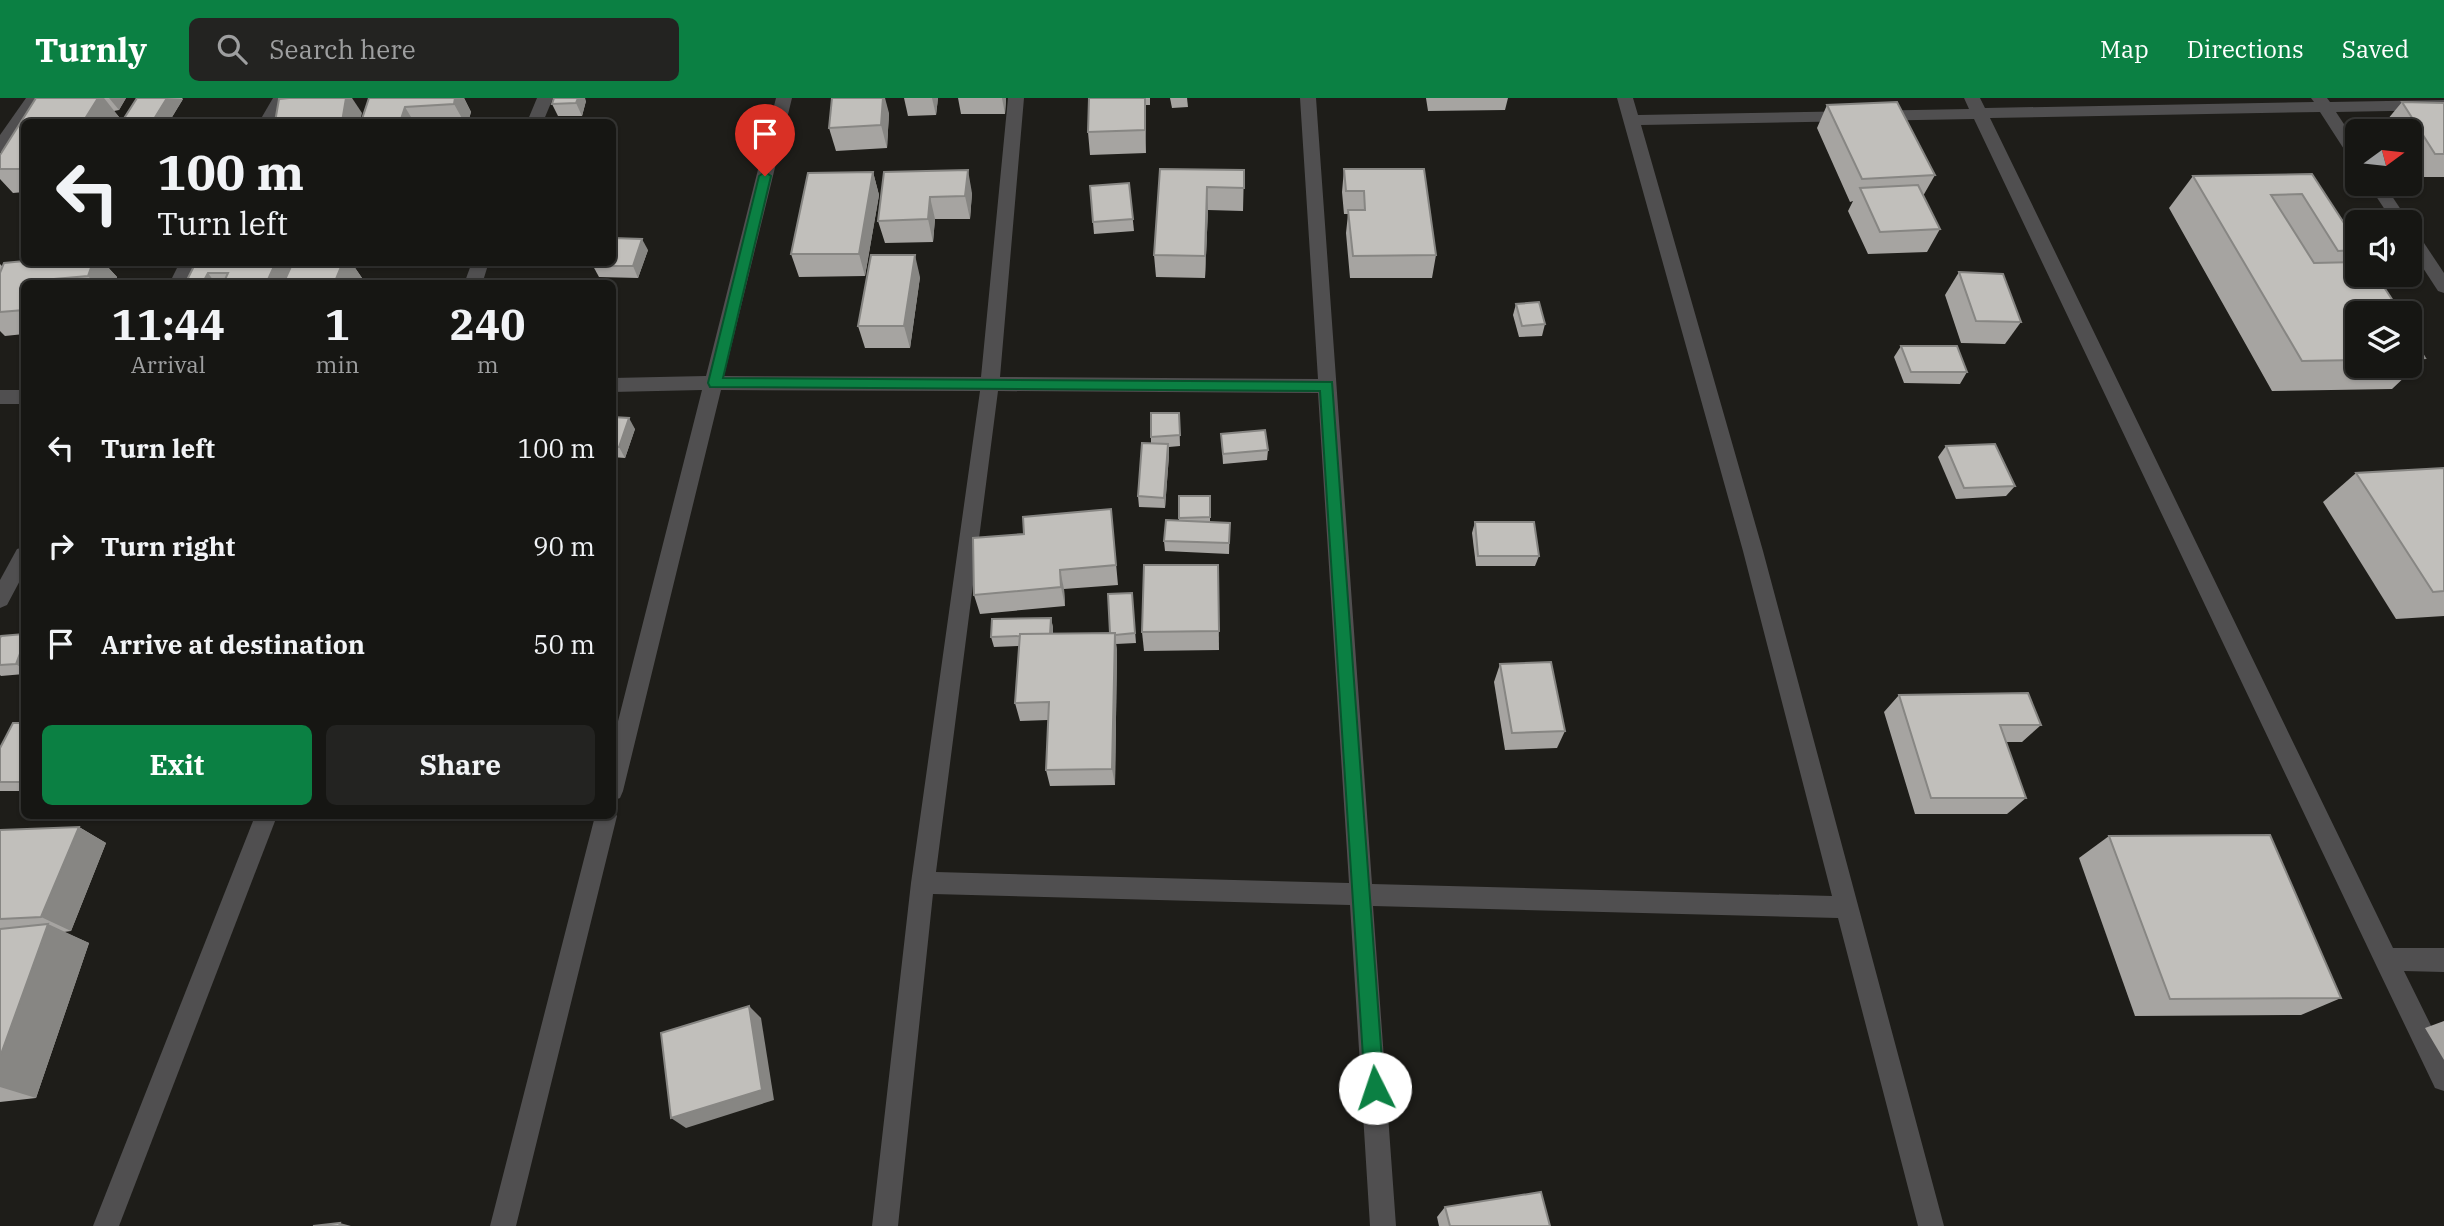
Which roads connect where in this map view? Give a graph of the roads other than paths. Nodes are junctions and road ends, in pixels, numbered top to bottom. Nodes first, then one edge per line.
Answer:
1 (34, 98) edge
2 (281, 98) edge
3 (545, 98) edge
4 (784, 98) edge
5 (1016, 98) edge
6 (1308, 98) edge
7 (1625, 98) edge
8 (2321, 102) edge
9 (1975, 105) edge
10 (2444, 105) edge
11 (269, 119) edge
12 (536, 119) edge
13 (1630, 120) junction
14 (2345, 138) edge
15 (0, 147) edge
16 (2422, 253) edge
17 (2444, 286) edge
18 (715, 383) junction
19 (990, 384) junction
20 (616, 385) edge
21 (1327, 386) junction
22 (0, 397) edge
23 (21, 397) edge
24 (21, 560) edge
25 (0, 599) edge
26 (616, 775) edge
27 (265, 819) edge
28 (605, 819) edge
29 (923, 883) junction
30 (1362, 894) junction
31 (1848, 907) junction
32 (2385, 959) junction
33 (2444, 960) edge
34 (2444, 1079) edge
35 (106, 1226) edge
36 (503, 1226) edge
37 (886, 1226) edge
38 (1383, 1226) edge
39 (1931, 1226) edge

1 - 15 street
2 - 11 street
3 - 12 street
4 - 18 street
5 - 19 street
6 - 21 street
7 - 13 street
8 - 9 street
8 - 10 street
8 - 14 street
9 - 13 street
9 - 32 street
13 - 31 street
16 - 17 street
18 - 19 street
18 - 20 street
18 - 26 street
19 - 21 street
19 - 29 street
21 - 30 street
22 - 23 street
24 - 25 street
27 - 35 street
28 - 36 street
29 - 30 street
29 - 37 street
30 - 31 street
30 - 38 street
31 - 39 street
32 - 33 street
32 - 34 street

